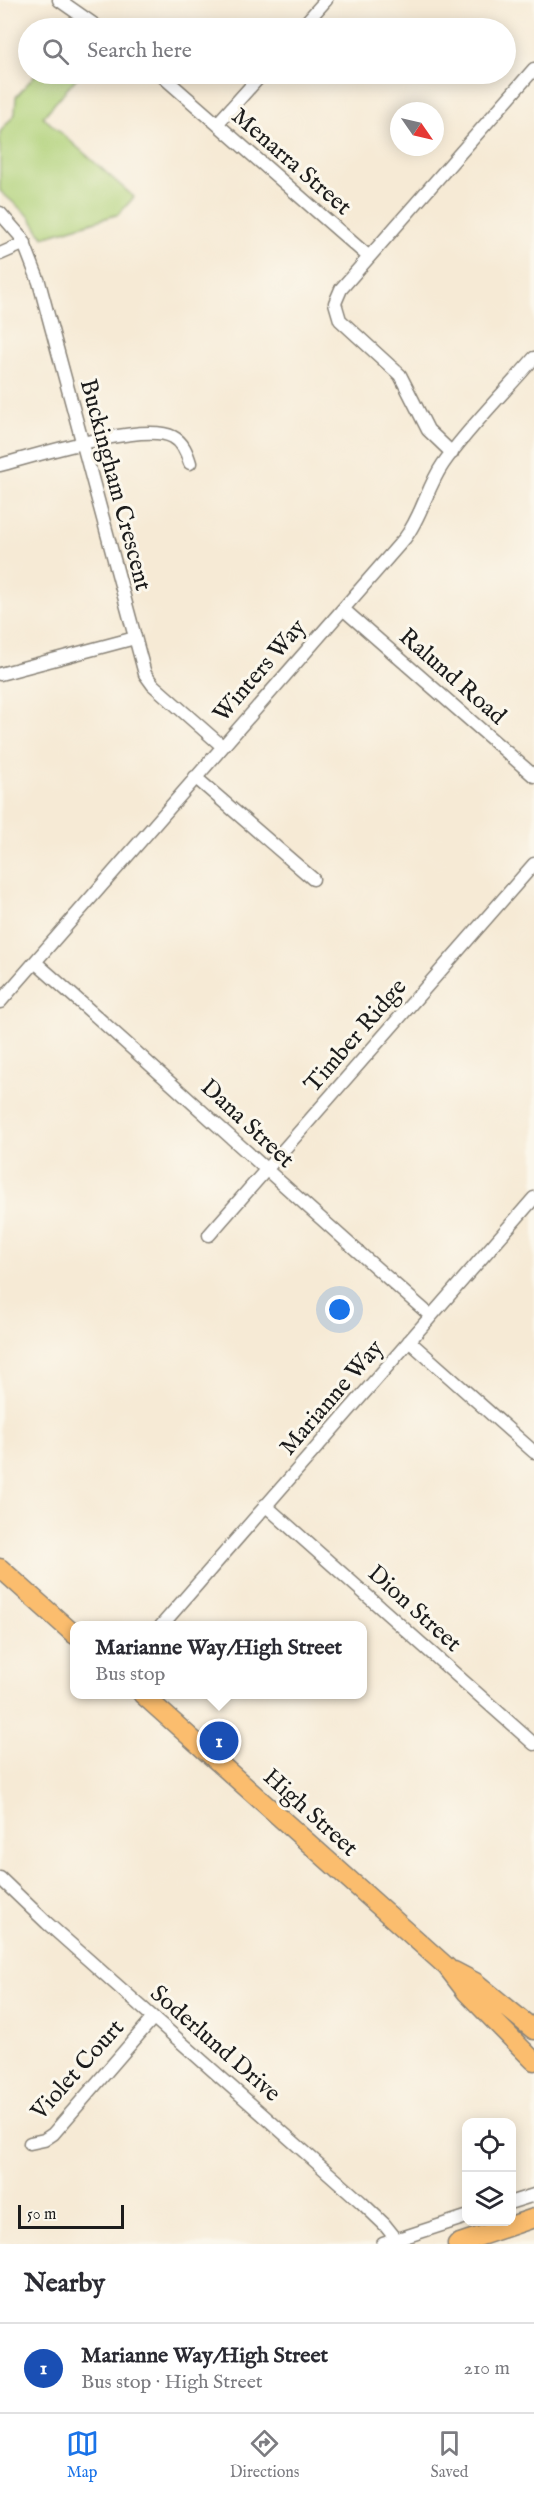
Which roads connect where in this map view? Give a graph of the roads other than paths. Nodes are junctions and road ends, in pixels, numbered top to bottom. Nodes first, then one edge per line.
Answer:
1 (326, 0) edge
2 (65, 2) edge
3 (86, 18) edge
4 (310, 18) edge
5 (534, 69) edge
6 (171, 84) edge
7 (253, 84) edge
8 (217, 124) junction
9 (0, 213) edge
10 (25, 243) junction
11 (0, 254) edge
12 (369, 257) junction
13 (534, 358) edge
14 (82, 443) junction
15 (452, 453) junction
16 (190, 463) dead end
17 (0, 465) edge
18 (342, 609) junction
19 (135, 638) junction
20 (0, 674) edge
21 (222, 746) junction
22 (534, 776) edge
23 (195, 777) junction
24 (534, 864) edge
25 (313, 879) dead end
26 (35, 962) junction
27 (0, 1002) edge
28 (267, 1170) junction
29 (534, 1198) edge
30 (209, 1235) dead end
31 (431, 1316) junction
32 (409, 1341) junction
33 (534, 1452) edge
34 (265, 1505) junction
35 (0, 1568) edge
36 (165, 1621) edge
37 (70, 1631) edge
38 (146, 1699) edge
39 (534, 1744) edge
40 (0, 1878) edge
41 (447, 1967) junction
42 (153, 2018) junction
43 (534, 2030) edge
44 (534, 2061) edge
45 (30, 2143) dead end
46 (534, 2195) edge
47 (516, 2201) edge
48 (462, 2218) edge
49 (534, 2218) edge
50 (399, 2242) edge
51 (383, 2244) edge
52 (457, 2244) edge

1 - 4 street
2 - 3 street
5 - 12 street
6 - 8 street, Menarra Street
7 - 8 street
8 - 12 street, Menarra Street
9 - 10 street, Buckingham Crescent
10 - 11 street
10 - 14 street, Buckingham Crescent
12 - 15 street
13 - 15 street, Winters Way
14 - 16 street
14 - 17 street
14 - 19 street, Buckingham Crescent
15 - 18 street, Winters Way
18 - 21 street, Winters Way
18 - 22 street, Ralund Road
19 - 20 street
19 - 21 street, Buckingham Crescent
21 - 23 street, Winters Way
23 - 25 street
23 - 26 street, Winters Way
24 - 28 street, Timber Ridge
26 - 27 street, Winters Way
26 - 28 street, Dana Street
28 - 30 street, Timber Ridge
28 - 31 street, Dana Street
29 - 31 street, Marianne Way
31 - 32 street, Marianne Way
32 - 33 street
32 - 34 street, Marianne Way
34 - 36 street, Marianne Way
34 - 39 street, Dion Street
35 - 37 main road
38 - 41 main road, High Street
40 - 42 street, Soderlund Drive
41 - 43 main road, High Street
41 - 44 main road, High Street
42 - 45 street, Violet Court
42 - 50 street, Soderlund Drive
46 - 47 street
48 - 50 street
49 - 52 main road
50 - 51 street

